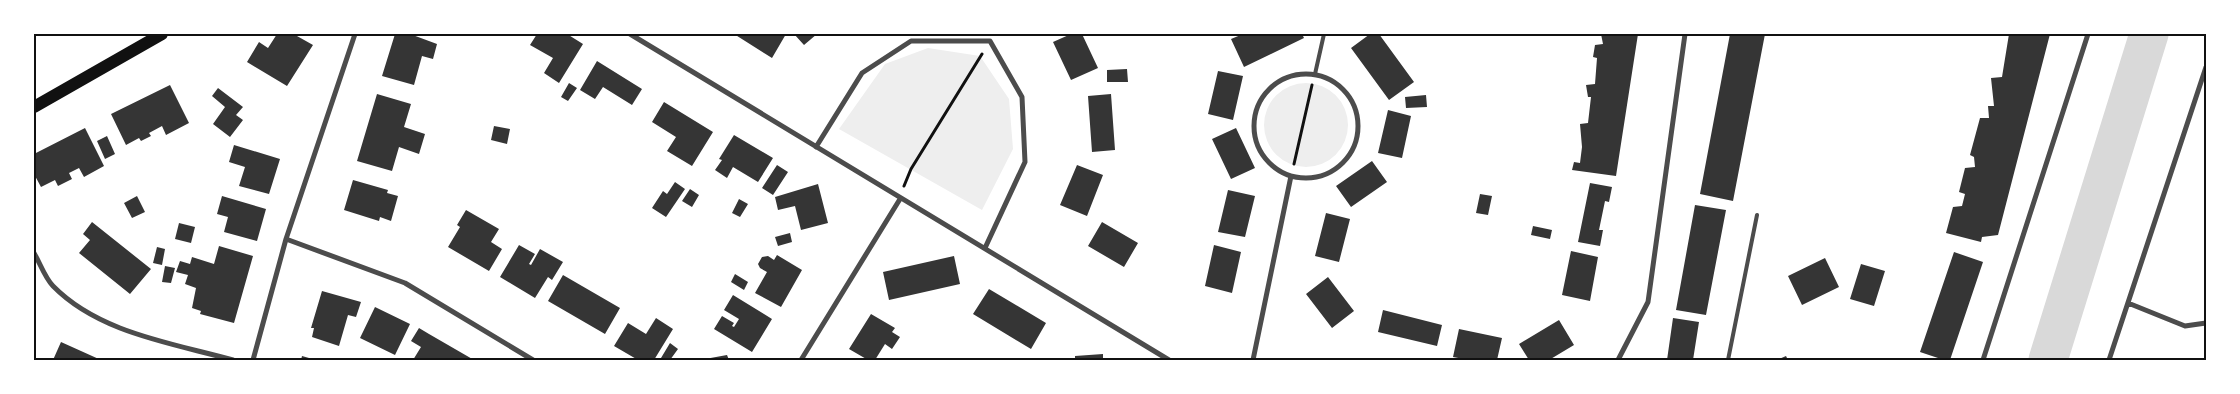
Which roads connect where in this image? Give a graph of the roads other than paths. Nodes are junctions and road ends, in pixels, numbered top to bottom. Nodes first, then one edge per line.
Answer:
1 (162, 34) edge
2 (355, 34) edge
3 (630, 34) edge
4 (994, 34) edge
5 (1324, 34) edge
6 (1685, 34) edge
7 (2088, 34) edge
8 (990, 41) junction
9 (2206, 67) edge
10 (1315, 74) junction
11 (34, 108) edge
12 (816, 147) junction
13 (1291, 176) junction
14 (900, 199) junction
15 (1757, 215) dead end
16 (286, 239) junction
17 (985, 248) junction
18 (34, 253) edge
19 (2128, 303) junction
20 (2206, 324) edge
21 (233, 360) edge
22 (253, 360) edge
23 (534, 360) edge
24 (801, 360) edge
25 (1169, 360) edge
26 (1253, 360) edge
27 (1618, 360) edge
28 (1728, 360) edge
29 (1984, 360) edge
30 (2109, 360) edge

1 - 11 main road
2 - 16 street
3 - 12 street
4 - 8 street
5 - 10 lane
6 - 27 street
7 - 29 street
8 - 12 street
8 - 17 street
9 - 19 street
10 - 13 street
10 - 13 street
12 - 14 street
13 - 26 street
14 - 17 street
14 - 24 street
15 - 28 lane
16 - 22 street
16 - 23 street
17 - 25 street
18 - 21 street
19 - 20 street
19 - 30 street

